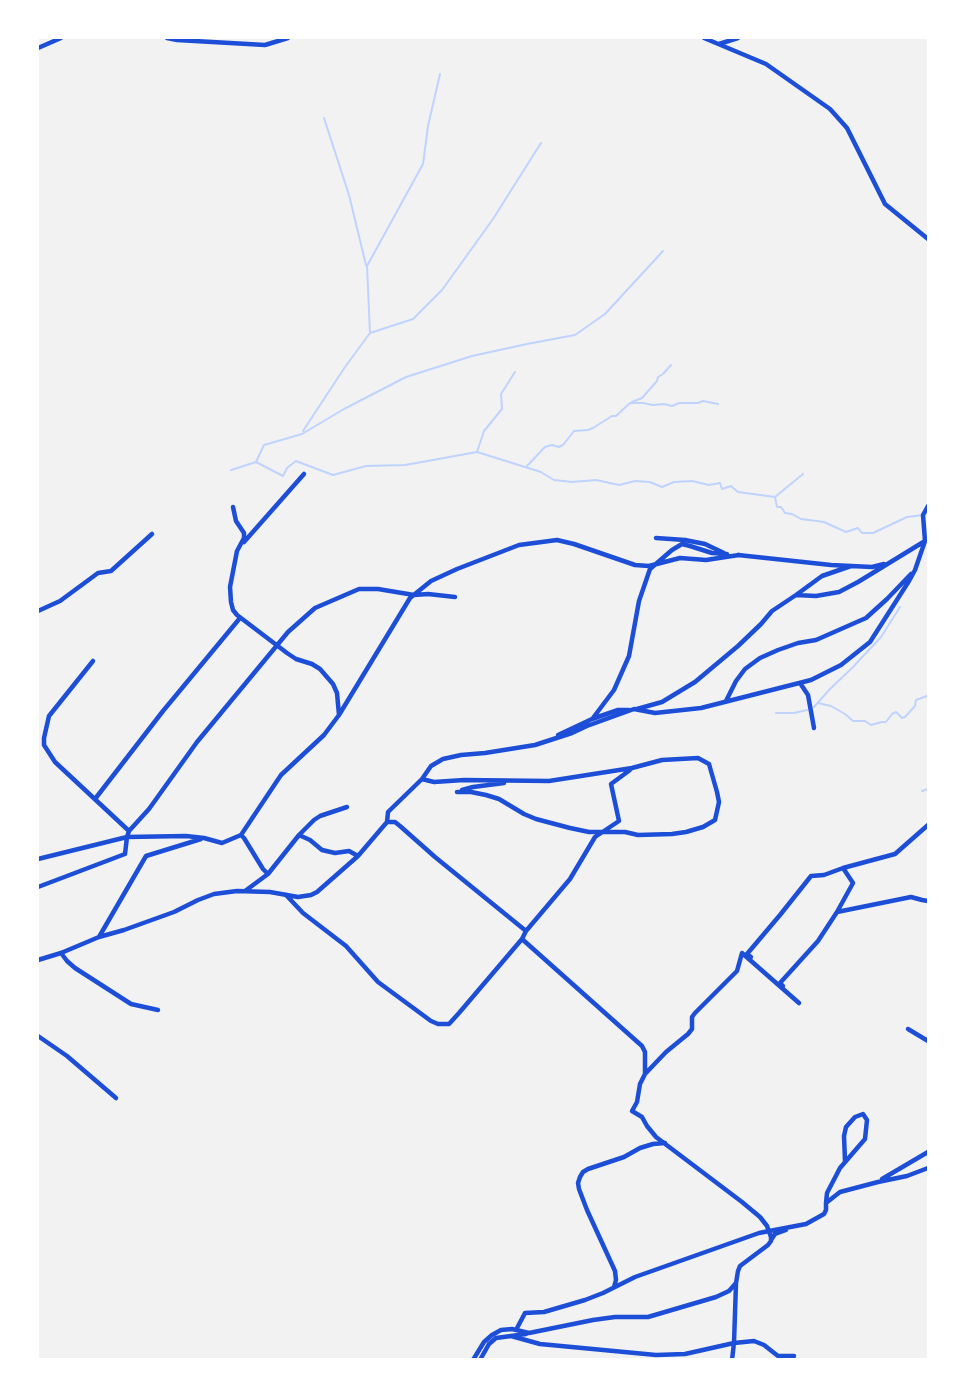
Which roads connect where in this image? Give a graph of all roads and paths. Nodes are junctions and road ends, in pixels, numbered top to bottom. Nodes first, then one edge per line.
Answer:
1 (61, 38) edge
2 (167, 38) edge
3 (288, 38) edge
4 (704, 38) edge
5 (738, 38) edge
6 (719, 44) junction
7 (38, 48) edge
8 (928, 239) edge
9 (304, 474) dead end
10 (928, 506) edge
11 (233, 507) dead end
12 (153, 534) dead end
13 (656, 538) dead end
14 (925, 541) junction
15 (239, 548) junction
16 (727, 554) junction
17 (740, 555) junction
18 (890, 563) junction
19 (654, 565) junction
20 (851, 566) junction
21 (915, 570) junction
22 (414, 595) junction
23 (796, 595) junction
24 (455, 597) dead end
25 (38, 611) edge
26 (240, 618) junction
27 (277, 645) junction
28 (93, 660) dead end
29 (800, 683) junction
30 (726, 701) junction
31 (634, 710) junction
32 (339, 715) junction
33 (592, 719) junction
34 (814, 728) dead end
35 (535, 745) junction
36 (632, 768) junction
37 (422, 779) junction
38 (511, 781) junction
39 (94, 799) junction
40 (347, 807) dead end
41 (387, 822) junction
42 (928, 825) edge
43 (603, 831) junction
44 (128, 834) junction
45 (241, 835) junction
46 (299, 836) junction
47 (204, 838) junction
48 (358, 856) junction
49 (38, 859) edge
50 (843, 868) junction
51 (268, 874) junction
52 (38, 887) edge
53 (245, 891) junction
54 (286, 895) junction
55 (928, 900) edge
56 (837, 912) junction
57 (526, 931) junction
58 (99, 937) junction
59 (522, 939) junction
60 (61, 953) junction
61 (38, 960) edge
62 (780, 983) junction
63 (158, 1010) dead end
64 (908, 1029) dead end
65 (38, 1036) edge
66 (928, 1041) edge
67 (645, 1074) junction
68 (116, 1098) dead end
69 (665, 1143) junction
70 (928, 1152) edge
71 (845, 1161) junction
72 (928, 1168) edge
73 (878, 1182) junction
74 (826, 1203) junction
75 (790, 1228) junction
76 (770, 1231) junction
77 (771, 1240) junction
78 (736, 1283) junction
79 (614, 1287) junction
80 (516, 1330) junction
81 (529, 1333) junction
82 (511, 1336) junction
83 (734, 1343) junction
84 (794, 1356) dead end
85 (473, 1359) edge
86 (480, 1359) edge
87 (732, 1359) edge

1 - 7 street
2 - 3 street
4 - 6 street
5 - 6 street
6 - 8 street
9 - 15 street
10 - 14 street
11 - 15 street
12 - 25 street
13 - 16 street
14 - 18 street
14 - 21 street
15 - 26 street
16 - 17 street
16 - 19 street
17 - 19 street
17 - 20 street
18 - 20 street
18 - 23 street
19 - 22 street
19 - 33 street
20 - 23 street
21 - 29 street
21 - 30 street
22 - 24 street
22 - 27 street
22 - 32 street
23 - 31 street
26 - 27 street
26 - 39 street
27 - 32 street
27 - 44 street
28 - 39 street
29 - 30 street
29 - 34 street
30 - 31 street
31 - 33 street
31 - 35 street
32 - 45 street
33 - 35 street
35 - 37 street
36 - 38 street
36 - 43 street
36 - 43 street
37 - 38 street
37 - 41 street
38 - 43 street
39 - 44 street
40 - 46 street
41 - 48 street
41 - 57 street
42 - 50 street
43 - 57 street
44 - 47 street
44 - 49 street
44 - 52 street
45 - 47 street
45 - 51 street
46 - 48 street
46 - 51 street
47 - 58 street
48 - 54 street
50 - 56 street
50 - 62 street
51 - 53 street
53 - 54 street
53 - 58 street
54 - 59 street
55 - 56 street
56 - 62 street
57 - 59 street
58 - 60 street
59 - 67 street
60 - 61 street
60 - 63 street
62 - 67 street
64 - 66 street
65 - 68 street
67 - 69 street
69 - 76 street
69 - 79 street
70 - 73 street
71 - 71 street
71 - 74 street
72 - 73 street
73 - 74 street
74 - 75 street
75 - 76 street
75 - 77 street
76 - 77 street
76 - 79 street
77 - 78 street
78 - 81 street
78 - 83 street
79 - 80 street
80 - 81 street
80 - 85 street
81 - 82 street
82 - 83 street
82 - 86 street
83 - 84 street
83 - 87 street

